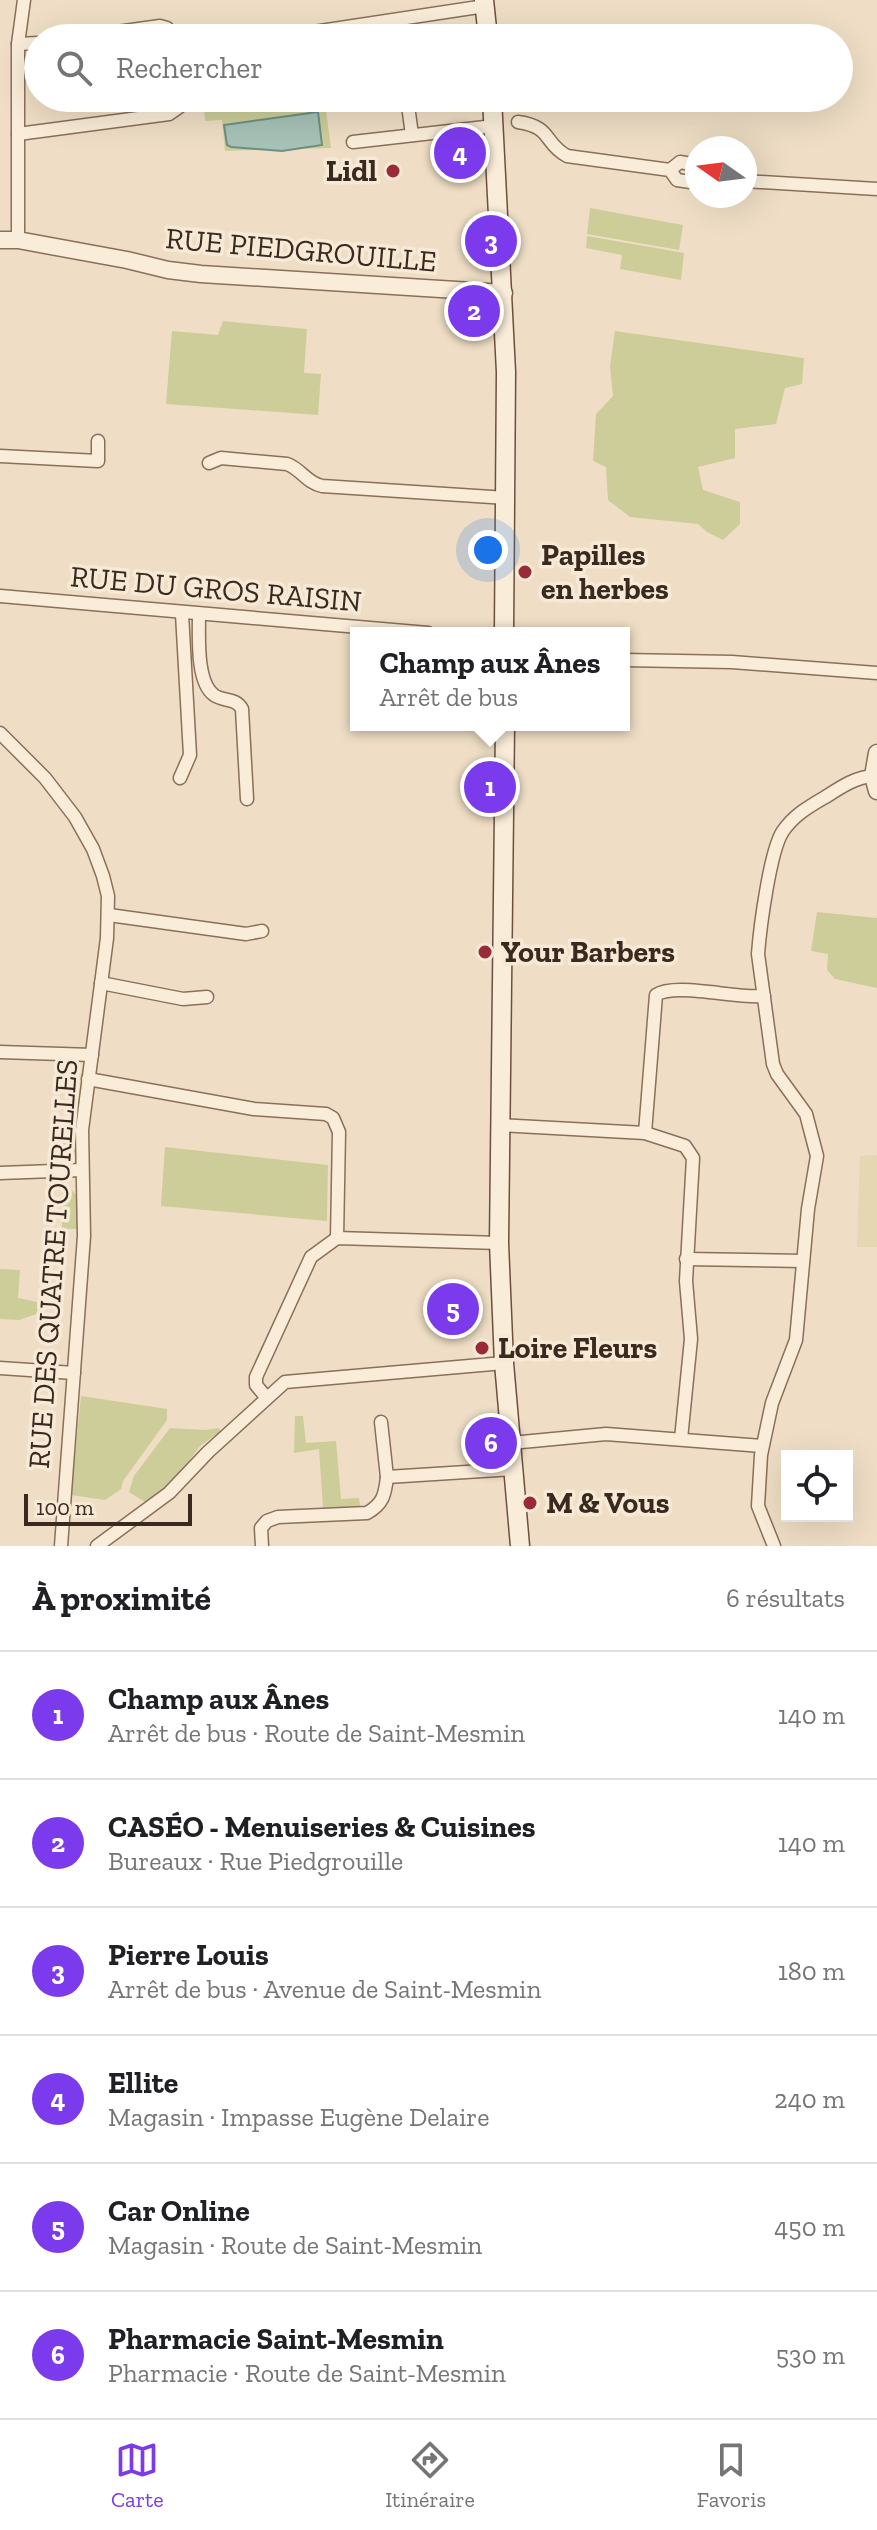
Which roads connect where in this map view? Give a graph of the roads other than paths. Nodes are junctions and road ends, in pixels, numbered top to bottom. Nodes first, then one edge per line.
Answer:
1 (24, 0) edge
2 (484, 3) edge
3 (396, 21) junction
4 (374, 24) edge
5 (397, 24) edge
6 (486, 24) edge
7 (18, 44) junction
8 (24, 44) edge
9 (172, 112) edge
10 (409, 112) edge
11 (493, 112) edge
12 (518, 122) dead end
13 (494, 126) junction
14 (18, 134) junction
15 (412, 135) junction
16 (353, 142) dead end
17 (685, 163) edge
18 (670, 170) junction
19 (685, 181) edge
20 (757, 182) edge
21 (877, 189) edge
22 (0, 240) edge
23 (18, 240) junction
24 (504, 293) junction
25 (98, 441) dead end
26 (0, 456) edge
27 (209, 463) dead end
28 (507, 498) junction
29 (0, 596) edge
30 (182, 614) junction
31 (199, 615) junction
32 (352, 627) edge
33 (504, 627) edge
34 (630, 660) edge
35 (877, 673) edge
36 (505, 731) edge
37 (0, 733) edge
38 (877, 753) edge
39 (180, 778) dead end
40 (875, 783) edge
41 (247, 799) dead end
42 (109, 915) junction
43 (262, 931) dead end
44 (101, 983) junction
45 (764, 996) junction
46 (207, 997) dead end
47 (0, 1052) edge
48 (92, 1055) junction
49 (88, 1079) junction
50 (501, 1125) junction
51 (645, 1133) junction
52 (81, 1170) junction
53 (0, 1173) edge
54 (337, 1238) junction
55 (499, 1243) junction
56 (686, 1259) junction
57 (803, 1261) junction
58 (504, 1363) junction
59 (0, 1368) edge
60 (74, 1373) junction
61 (266, 1397) junction
62 (381, 1422) dead end
63 (681, 1439) junction
64 (511, 1443) junction
65 (762, 1446) junction
66 (513, 1469) junction
67 (387, 1477) junction
68 (61, 1546) edge
69 (97, 1546) edge
70 (262, 1546) edge
71 (520, 1546) edge
72 (774, 1546) edge

1 - 7 street
2 - 3 street
2 - 6 main road
3 - 4 street
3 - 5 street
7 - 8 street
7 - 14 street
9 - 14 street
10 - 15 street
11 - 13 main road
12 - 18 street
13 - 15 street
13 - 24 main road
14 - 23 street
15 - 16 street
17 - 18 street
18 - 19 street
20 - 21 street
22 - 23 street, RUE PIEDGROUILLE
23 - 24 street, RUE PIEDGROUILLE
24 - 28 main road
25 - 26 street
27 - 28 street
28 - 33 main road
29 - 30 street, RUE DU GROS RAISIN
30 - 31 street, RUE DU GROS RAISIN
30 - 39 street
31 - 32 street, RUE DU GROS RAISIN
31 - 41 street
34 - 35 street
36 - 50 main road
37 - 42 street, RUE DES QUATRE TOURELLES
38 - 40 street
40 - 45 street
42 - 43 street
42 - 44 street, RUE DES QUATRE TOURELLES
44 - 46 street
44 - 48 street, RUE DES QUATRE TOURELLES
45 - 51 street
45 - 57 street
47 - 48 street
48 - 49 street, RUE DES QUATRE TOURELLES
49 - 52 street, RUE DES QUATRE TOURELLES
49 - 54 street
50 - 51 street
50 - 55 main road
51 - 56 street
52 - 53 street
52 - 60 street, RUE DES QUATRE TOURELLES
54 - 55 street
54 - 61 street
55 - 58 main road
56 - 57 street
56 - 63 street
57 - 65 street
58 - 61 street
58 - 64 main road
59 - 60 street
60 - 68 street, RUE DES QUATRE TOURELLES
61 - 69 street
62 - 67 street
63 - 64 street
63 - 65 street
64 - 66 main road
65 - 72 street
66 - 67 street
66 - 71 main road
67 - 70 street

